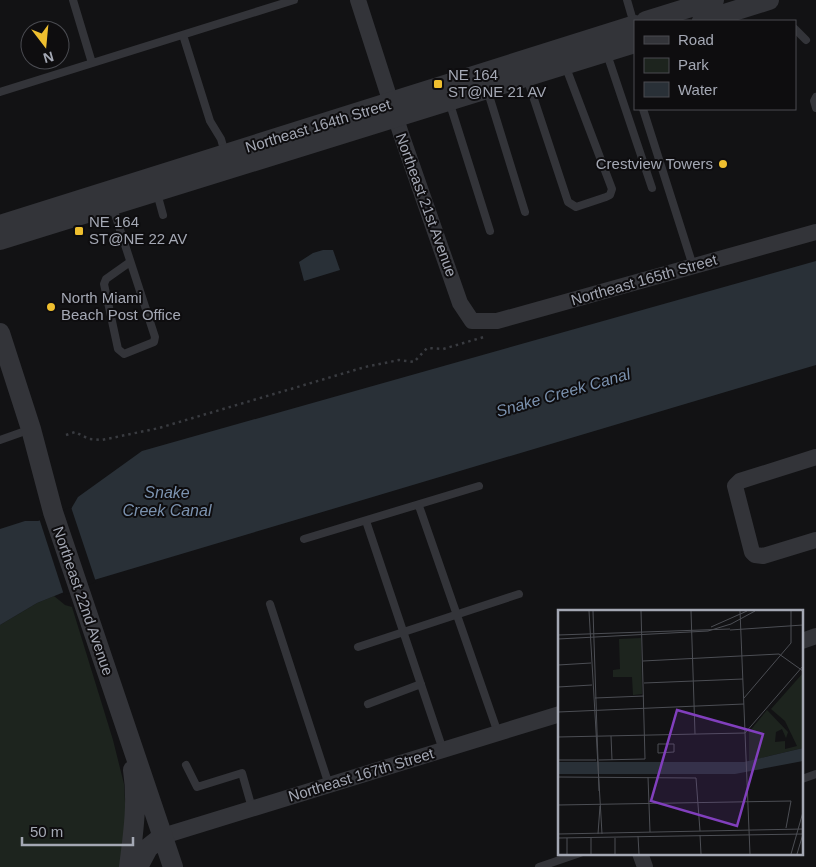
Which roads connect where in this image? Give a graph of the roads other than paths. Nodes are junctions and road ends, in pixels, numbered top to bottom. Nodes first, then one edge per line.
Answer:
1 (73, 0) edge
2 (294, 0) edge
3 (358, 0) edge
4 (627, 0) edge
5 (714, 0) edge
6 (769, 0) edge
7 (649, 20) edge
8 (705, 20) edge
9 (634, 25) edge
10 (796, 30) edge
11 (183, 35) junction
12 (806, 40) dead end
13 (634, 43) edge
14 (606, 52) junction
15 (561, 57) junction
16 (92, 63) junction
17 (525, 69) junction
18 (487, 89) junction
19 (0, 92) edge
20 (816, 97) edge
21 (449, 102) junction
22 (816, 108) edge
23 (643, 110) edge
24 (393, 111) junction
25 (226, 155) junction
26 (652, 188) dead end
27 (157, 193) junction
28 (112, 205) junction
29 (525, 212) dead end
30 (164, 215) dead end
31 (0, 225) edge
32 (490, 231) dead end
33 (816, 232) edge
34 (0, 240) edge
35 (130, 262) junction
36 (693, 266) junction
37 (472, 321) joint
38 (0, 333) edge
39 (30, 429) junction
40 (0, 440) edge
41 (816, 457) edge
42 (479, 486) dead end
43 (419, 506) junction
44 (366, 521) junction
45 (304, 539) dead end
46 (816, 540) edge
47 (519, 594) dead end
48 (270, 604) dead end
49 (458, 614) junction
50 (404, 632) junction
51 (816, 636) edge
52 (804, 640) edge
53 (358, 647) dead end
54 (421, 684) junction
55 (368, 704) dead end
56 (558, 715) edge
57 (124, 719) junction
58 (498, 733) junction
59 (443, 750) junction
60 (186, 765) dead end
61 (816, 774) edge
62 (804, 778) edge
63 (329, 785) junction
64 (252, 808) junction
65 (163, 836) junction
66 (577, 854) edge
67 (640, 854) edge
68 (128, 867) edge
69 (138, 867) edge
70 (173, 867) edge
71 (539, 867) edge
72 (645, 867) edge

1 - 16 lane
2 - 11 lane
3 - 24 street, Northeast 21st Avenue
4 - 9 lane
5 - 7 street
6 - 8 street
9 - 15 street, Northeast 164th Street
10 - 12 lane
11 - 16 lane
11 - 25 lane
13 - 14 street, Northeast 164th Street
14 - 15 street, Northeast 164th Street
14 - 26 lane
15 - 17 street, Northeast 164th Street
15 - 17 lane
16 - 19 lane
17 - 18 street, Northeast 164th Street
17 - 24 street, Northeast 164th Street
18 - 21 street, Northeast 164th Street
18 - 29 lane
20 - 22 lane
21 - 24 street, Northeast 164th Street
21 - 32 lane
23 - 36 lane
24 - 25 street, Northeast 164th Street
24 - 27 street, Northeast 164th Street
24 - 37 street, Northeast 21st Avenue
25 - 31 street, Northeast 164th Street
27 - 28 street, Northeast 164th Street
27 - 30 lane
28 - 34 street, Northeast 164th Street
28 - 35 lane
33 - 36 street, Northeast 165th Street
35 - 35 lane
36 - 37 street, Northeast 165th Street
38 - 39 street, Northeast 22nd Avenue
39 - 40 lane
39 - 57 street, Northeast 22nd Avenue
41 - 46 street
42 - 43 lane
43 - 44 lane
43 - 49 lane
44 - 45 lane
44 - 50 lane
47 - 49 lane
48 - 63 lane
49 - 50 lane
49 - 58 lane
50 - 53 lane
50 - 54 lane
51 - 52 street
54 - 55 lane
54 - 59 lane
56 - 58 street, Northeast 167th Street
57 - 65 street, Northeast 22nd Avenue
57 - 68 street
58 - 59 street, Northeast 167th Street
59 - 63 street, Northeast 167th Street
60 - 64 lane
61 - 62 lane
63 - 64 street, Northeast 167th Street
64 - 65 street, Northeast 167th Street
65 - 69 street
65 - 70 street, Northeast 22nd Avenue
66 - 71 lane
67 - 72 street

